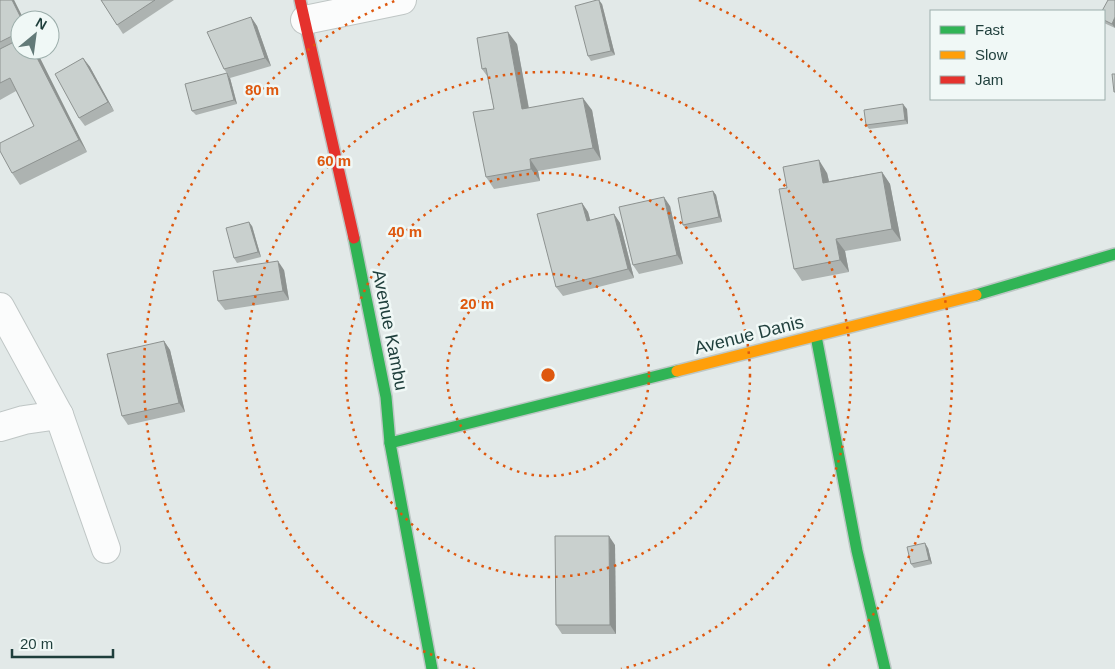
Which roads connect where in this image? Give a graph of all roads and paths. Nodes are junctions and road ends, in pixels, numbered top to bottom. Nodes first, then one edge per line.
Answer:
1 (402, 0) edge
2 (302, 10) edge
3 (1115, 254) edge
4 (0, 306) edge
5 (816, 336) junction
6 (59, 415) junction
7 (0, 427) edge
8 (390, 443) junction
9 (106, 550) dead end
10 (432, 669) edge
11 (885, 669) edge

1 - 2 street
2 - 8 street, Avenue Kambu
3 - 5 street, Avenue Danis
4 - 6 street
5 - 8 street, Avenue Danis
5 - 11 street
6 - 7 street
6 - 9 street
8 - 10 street, Avenue Kambu

